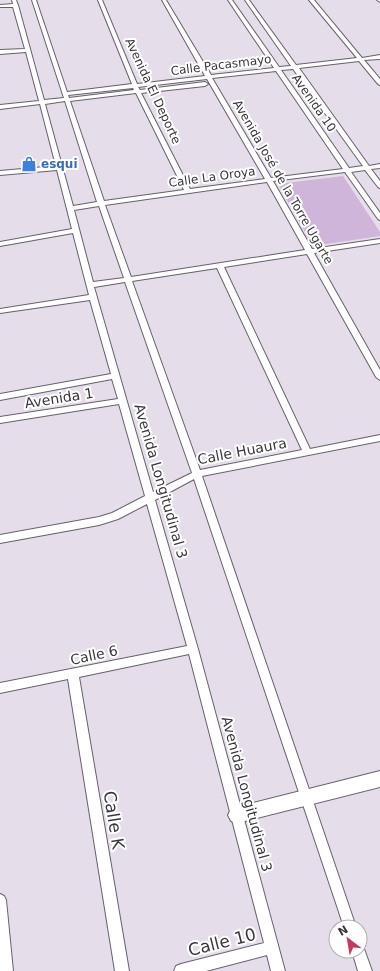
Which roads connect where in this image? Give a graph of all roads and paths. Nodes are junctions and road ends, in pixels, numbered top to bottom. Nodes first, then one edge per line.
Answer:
1 (34, 0) edge
2 (100, 0) edge
3 (164, 0) edge
4 (230, 0) edge
5 (247, 0) edge
6 (311, 0) edge
7 (15, 3) edge
8 (0, 6) edge
9 (27, 50) junction
10 (0, 52) edge
11 (380, 57) edge
12 (360, 60) junction
13 (295, 67) junction
14 (278, 69) junction
15 (282, 75) junction
16 (211, 80) junction
17 (380, 83) edge
18 (135, 86) junction
19 (139, 92) junction
20 (66, 97) junction
21 (42, 103) junction
22 (0, 107) edge
23 (380, 166) edge
24 (60, 168) junction
25 (367, 168) junction
26 (348, 170) junction
27 (0, 173) edge
28 (269, 180) junction
29 (380, 186) edge
30 (188, 191) junction
31 (102, 203) junction
32 (71, 208) junction
33 (380, 218) edge
34 (76, 230) junction
35 (380, 241) edge
36 (0, 244) edge
37 (309, 252) junction
38 (220, 266) junction
39 (129, 280) junction
40 (90, 286) junction
41 (93, 297) junction
42 (0, 311) edge
43 (116, 376) junction
44 (380, 377) edge
45 (0, 397) edge
46 (123, 401) junction
47 (0, 420) edge
48 (380, 438) edge
49 (307, 452) junction
50 (197, 474) junction
51 (150, 497) junction
52 (0, 539) edge
53 (193, 649) junction
54 (72, 674) junction
55 (0, 688) edge
56 (380, 779) edge
57 (305, 798) junction
58 (237, 815) junction
59 (0, 900) edge
60 (347, 919) edge
61 (272, 947) junction
62 (361, 959) edge
63 (6, 971) edge
64 (122, 971) edge
65 (180, 971) edge
66 (278, 971) edge
67 (365, 971) edge

1 - 20 street
2 - 18 street, Avenida El Deporte
3 - 16 street, Avenida José de la Torre Ugarte
4 - 14 street, Avenida 10
5 - 13 street, Avenida 10
6 - 12 street
7 - 8 street
7 - 9 street, Avenida Longitudinal 3
9 - 10 street
9 - 21 street, Avenida Longitudinal 3
11 - 12 street, Calle Pacasmayo
12 - 13 street, Calle Pacasmayo
12 - 17 street
13 - 14 street, Calle Pacasmayo
13 - 25 street, Avenida 10
14 - 15 street, Avenida 10
14 - 16 street, Calle Pacasmayo
15 - 16 street
15 - 26 street, Avenida 10
16 - 18 street, Calle Pacasmayo
16 - 19 street
16 - 28 street, Avenida José de la Torre Ugarte
18 - 19 street, Avenida El Deporte
18 - 20 street, Calle Pacasmayo
19 - 20 street
19 - 30 street, Avenida El Deporte
20 - 21 street
20 - 31 street
21 - 22 street
21 - 24 street, Avenida Longitudinal 3
23 - 25 street, Calle La Oroya
24 - 27 street
24 - 32 street, Avenida Longitudinal 3
25 - 26 street, Calle La Oroya
25 - 29 street, Avenida 10
26 - 28 street, Calle La Oroya
26 - 33 street, Avenida 10
28 - 30 street, Calle La Oroya
28 - 37 street, Avenida José de la Torre Ugarte
30 - 31 street, Calle La Oroya
31 - 32 street, Calle La Oroya
31 - 39 street
32 - 34 street, Avenida Longitudinal 3
34 - 36 street
34 - 40 street, Avenida Longitudinal 3
35 - 37 street
37 - 38 street
37 - 44 street, Avenida José de la Torre Ugarte
38 - 39 street
38 - 49 street
39 - 40 street
39 - 50 street
40 - 41 street, Avenida Longitudinal 3
41 - 42 street
41 - 43 street, Avenida Longitudinal 3
43 - 45 street, Avenida 1
43 - 46 street, Avenida Longitudinal 3
46 - 47 street, Avenida 1
46 - 51 street, Avenida Longitudinal 3
48 - 49 street, Calle Huaura
49 - 50 street, Calle Huaura
50 - 51 street, Calle Huaura
50 - 57 street
51 - 52 street, Calle Huaura
51 - 53 street, Avenida Longitudinal 3
53 - 54 street, Calle 6
53 - 58 street, Avenida Longitudinal 3
54 - 55 street, Calle 6
54 - 64 street, Calle K
56 - 57 street
57 - 58 street
57 - 60 street
58 - 61 street, Avenida Longitudinal 3
59 - 63 street
61 - 65 street, Calle 10
61 - 66 street, Avenida Longitudinal 3
62 - 67 street

